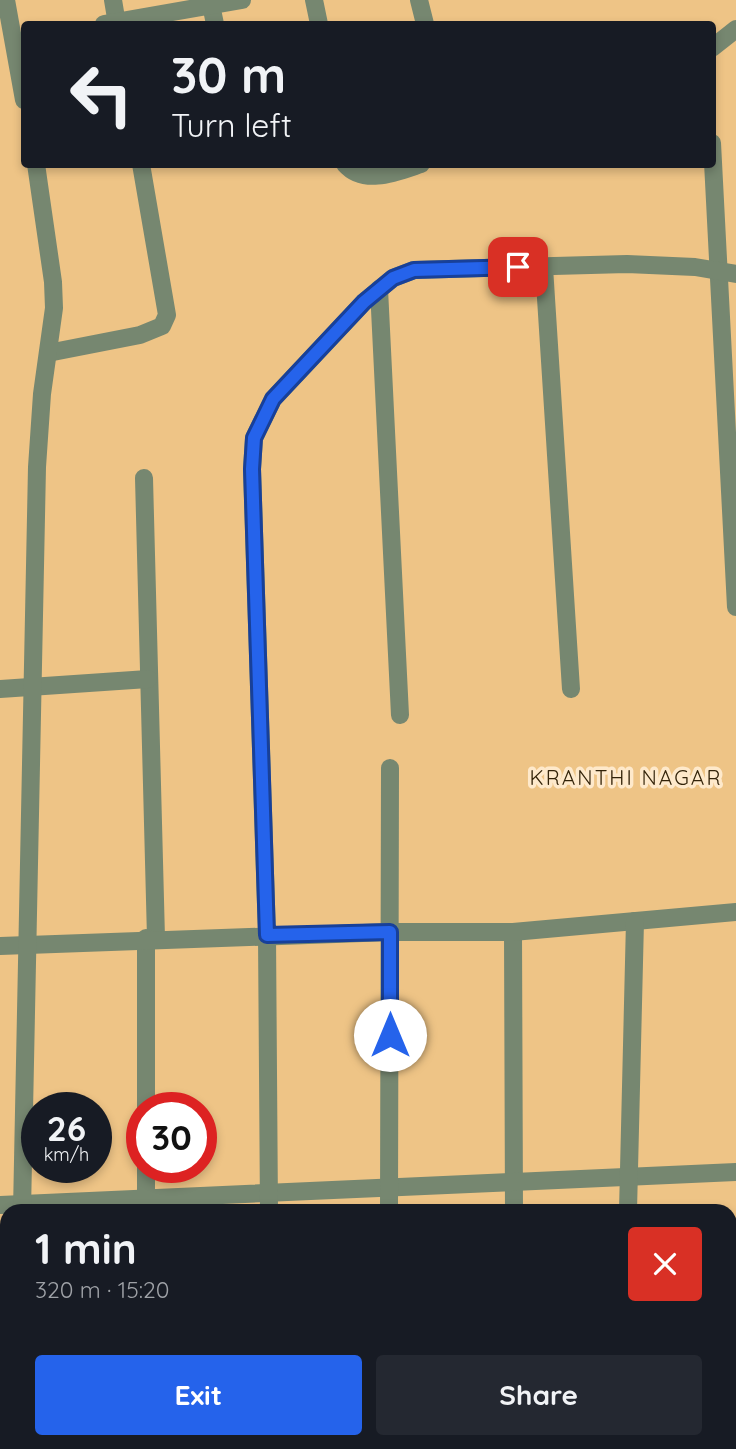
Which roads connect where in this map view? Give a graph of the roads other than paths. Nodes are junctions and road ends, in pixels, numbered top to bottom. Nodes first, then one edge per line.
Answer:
1 (6, 0) edge
2 (113, 0) edge
3 (242, 0) edge
4 (314, 0) edge
5 (419, 0) edge
6 (210, 3) edge
7 (113, 21) edge
8 (127, 21) edge
9 (214, 21) edge
10 (318, 21) edge
11 (424, 21) edge
12 (736, 29) edge
13 (19, 40) edge
14 (716, 45) edge
15 (21, 64) edge
16 (37, 168) edge
17 (142, 168) edge
18 (348, 168) edge
19 (405, 168) edge
20 (715, 168) edge
21 (544, 267) junction
22 (728, 272) edge
23 (379, 289) junction
24 (48, 353) junction
25 (144, 478) dead end
26 (736, 607) edge
27 (148, 679) junction
28 (34, 686) junction
29 (0, 689) edge
30 (571, 689) dead end
31 (400, 715) dead end
32 (390, 768) dead end
33 (736, 912) edge
34 (635, 921) junction
35 (390, 932) junction
36 (513, 932) junction
37 (267, 935) junction
38 (151, 938) junction
39 (27, 944) junction
40 (0, 946) edge
41 (146, 1092) edge
42 (736, 1171) edge
43 (629, 1178) junction
44 (146, 1183) edge
45 (514, 1184) junction
46 (389, 1189) junction
47 (269, 1202) edge
48 (22, 1204) edge
49 (146, 1204) edge
50 (187, 1204) edge
51 (389, 1204) edge
52 (514, 1204) edge
53 (628, 1204) edge

1 - 13 street
2 - 7 street
3 - 6 street
4 - 10 street
5 - 11 street
6 - 8 street
6 - 9 street
12 - 14 street
13 - 15 street
16 - 24 street
17 - 24 street
18 - 19 street
20 - 22 street
21 - 22 street
21 - 23 street
21 - 30 street
22 - 26 street
23 - 31 street
23 - 37 street
24 - 28 street
25 - 27 street
27 - 28 street
27 - 38 street
28 - 29 street
28 - 39 street
32 - 35 street
33 - 34 street
34 - 36 street
34 - 43 street
35 - 36 street
35 - 37 street
35 - 46 street
36 - 45 street
37 - 38 street
37 - 47 street
38 - 39 street
38 - 41 street
39 - 40 street
39 - 48 street
42 - 43 street
43 - 45 street
43 - 53 street
44 - 49 street
45 - 46 street
45 - 52 street
46 - 47 street
46 - 51 street
47 - 50 street

